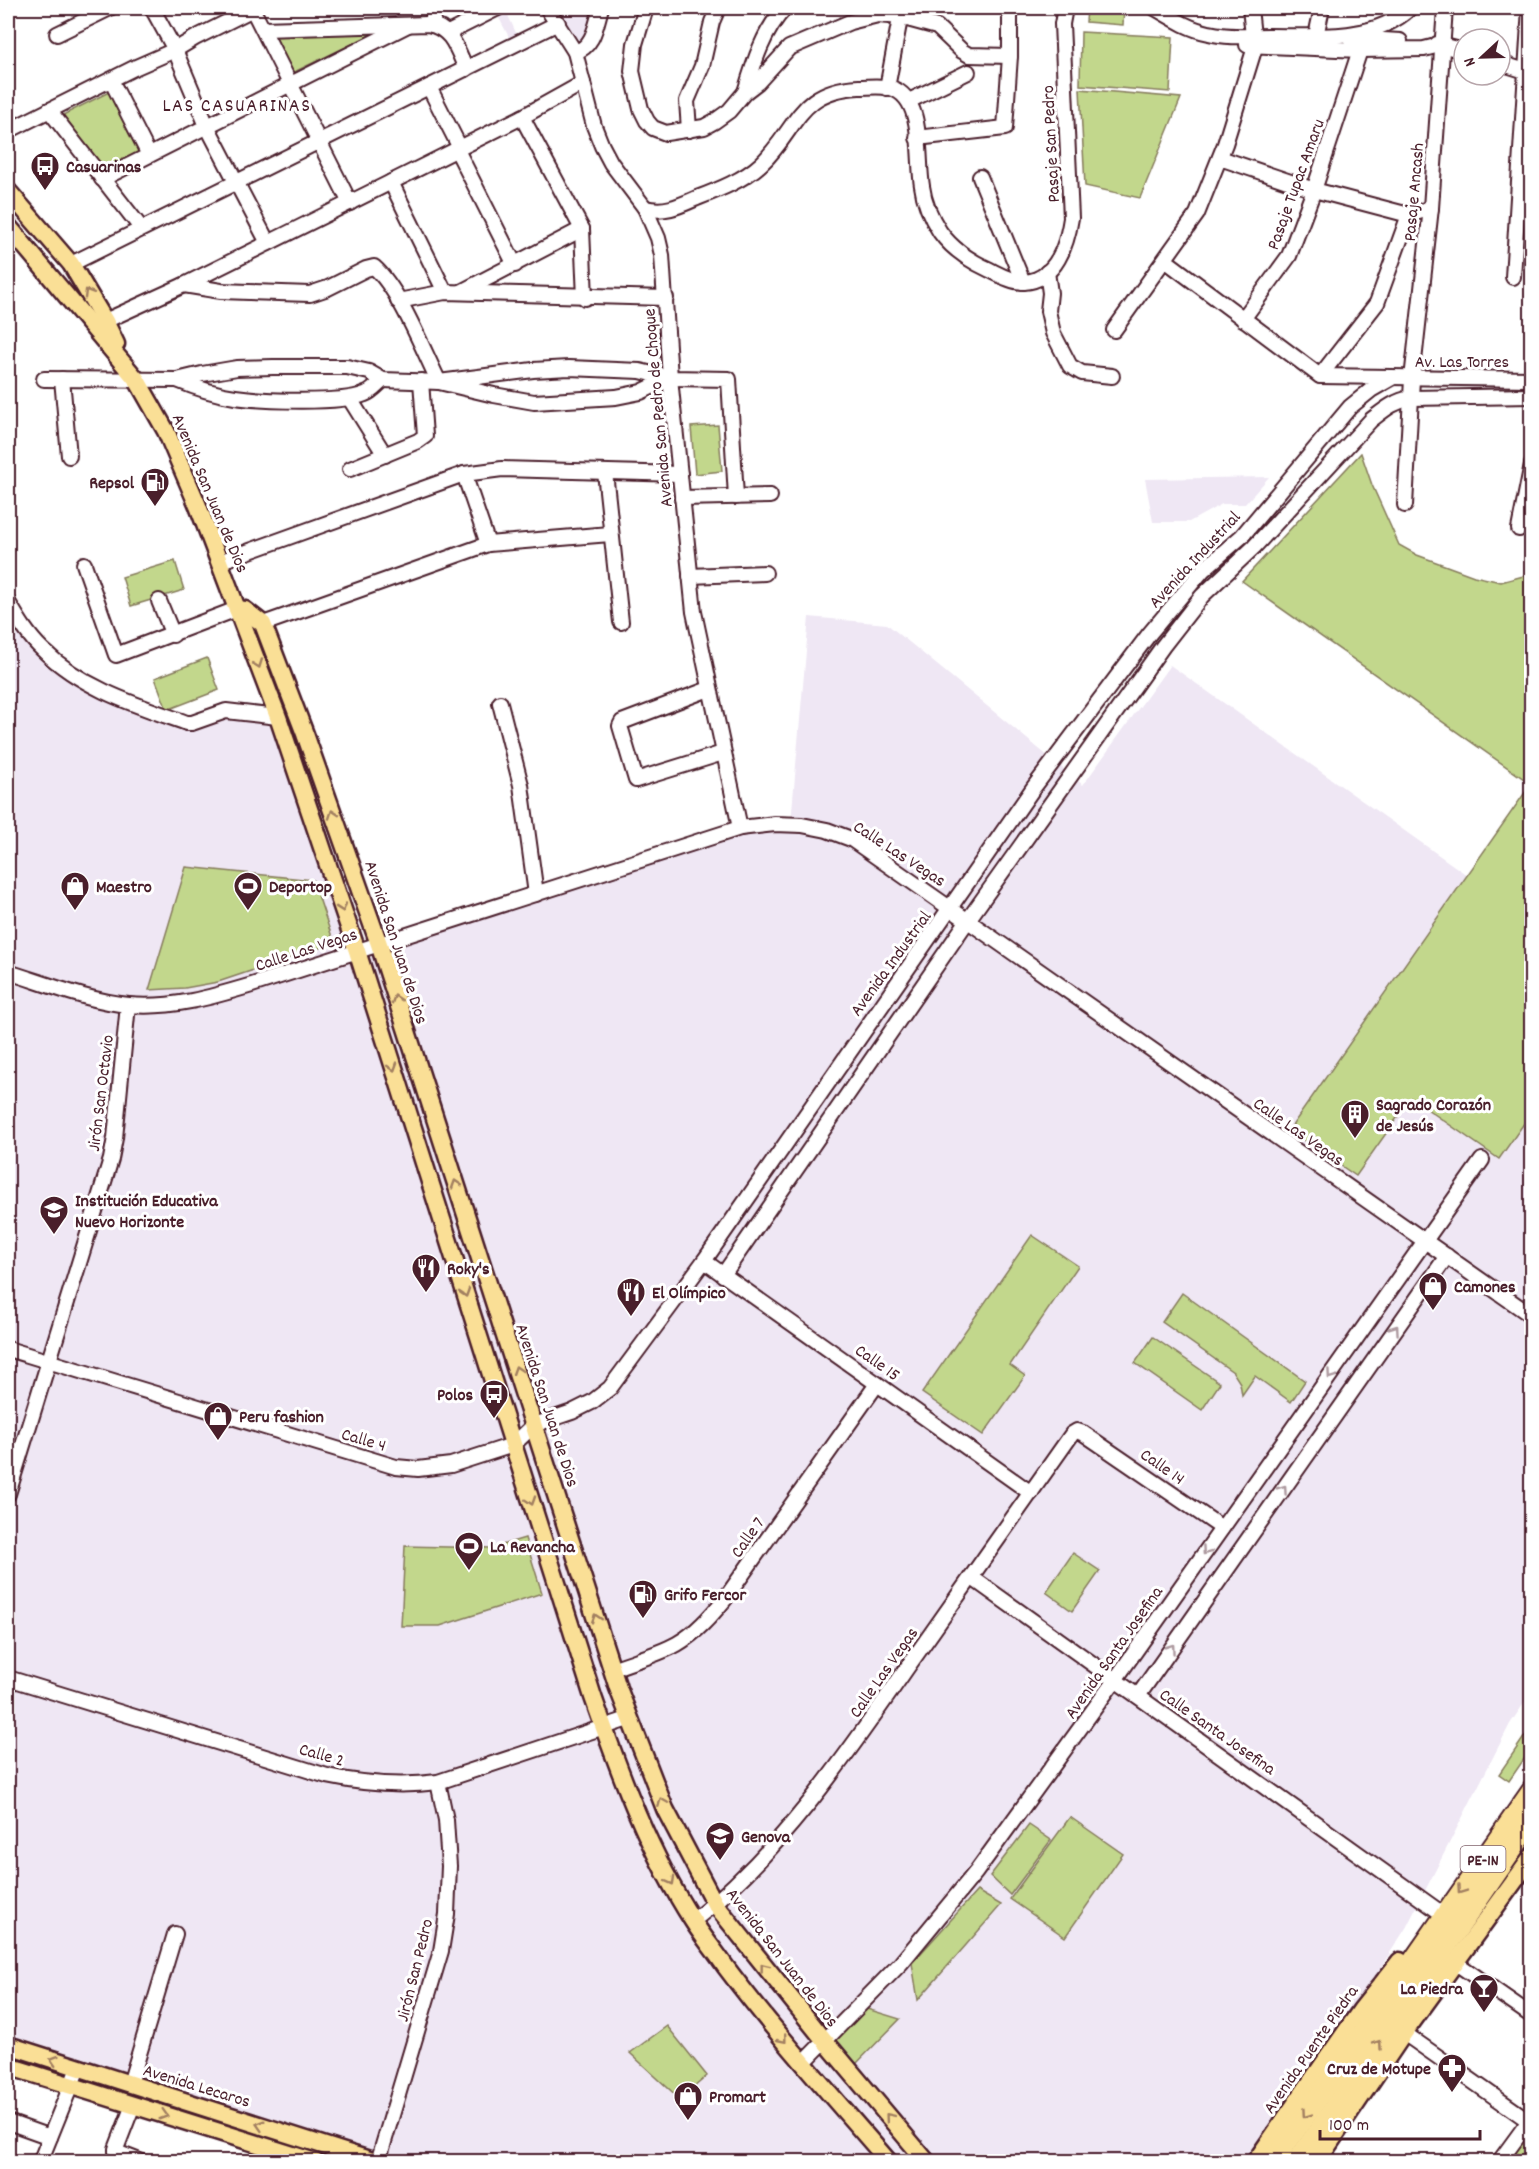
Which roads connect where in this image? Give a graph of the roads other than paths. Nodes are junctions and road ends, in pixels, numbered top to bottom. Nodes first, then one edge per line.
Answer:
1 (110, 8) edge
2 (152, 8) edge
3 (253, 8) edge
4 (433, 8) edge
5 (498, 8) edge
6 (547, 8) edge
7 (601, 8) edge
8 (646, 8) edge
9 (718, 8) edge
10 (785, 8) edge
11 (1010, 8) edge
12 (1065, 8) edge
13 (1155, 8) edge
14 (1250, 8) edge
15 (1322, 8) edge
16 (1410, 8) edge
17 (1444, 8) edge
18 (1530, 8) edge
19 (901, 12) edge
20 (558, 23) junction
21 (408, 25) junction
22 (433, 25) junction
23 (263, 29) junction
24 (448, 33) junction
25 (57, 34) dead end
26 (1323, 36) junction
27 (1254, 42) junction
28 (1444, 44) junction
29 (1452, 47) edge
30 (175, 50) junction
31 (1360, 50) junction
32 (575, 52) junction
33 (1010, 56) junction
34 (1512, 67) edge
35 (466, 69) junction
36 (968, 72) dead end
37 (1529, 72) edge
38 (111, 80) junction
39 (583, 83) junction
40 (290, 84) junction
41 (429, 87) junction
42 (886, 88) junction
43 (745, 92) junction
44 (909, 101) junction
45 (49, 110) junction
46 (522, 117) junction
47 (207, 126) junction
48 (8, 130) edge
49 (690, 130) junction
50 (917, 138) junction
51 (320, 142) junction
52 (459, 149) junction
53 (149, 155) junction
54 (1220, 158) junction
55 (1527, 160) edge
56 (980, 177) dead end
57 (102, 179) junction
58 (391, 182) junction
59 (237, 184) junction
60 (1314, 190) junction
61 (8, 191) edge
62 (350, 203) junction
63 (645, 208) junction
64 (1431, 208) junction
65 (1409, 215) junction
66 (8, 226) edge
67 (141, 228) junction
68 (582, 229) junction
69 (268, 243) junction
70 (1165, 260) junction
71 (71, 264) junction
72 (515, 265) junction
73 (1047, 272) junction
74 (1513, 277) dead end
75 (1023, 282) junction
76 (184, 285) junction
77 (452, 292) junction
78 (585, 298) junction
79 (666, 298) junction
80 (399, 301) junction
81 (1243, 319) junction
82 (105, 321) junction
83 (1114, 330) dead end
84 (125, 364) junction
85 (1112, 376) dead end
86 (1320, 376) junction
87 (670, 378) junction
88 (1392, 378) junction
89 (44, 379) dead end
90 (62, 379) junction
91 (1412, 379) junction
92 (1532, 379) edge
93 (137, 380) junction
94 (177, 380) junction
95 (383, 380) junction
96 (421, 381) junction
97 (440, 382) junction
98 (1532, 396) edge
99 (1410, 398) junction
100 (350, 399) junction
101 (385, 455) junction
102 (69, 456) dead end
103 (1532, 464) edge
104 (350, 469) dead end
105 (605, 472) junction
106 (464, 474) junction
107 (680, 474) junction
108 (770, 496) dead end
109 (735, 497) junction
110 (682, 498) junction
111 (1405, 505) dead end
112 (1519, 529) dead end
113 (610, 534) junction
114 (488, 544) junction
115 (219, 561) junction
116 (84, 564) dead end
117 (765, 573) dead end
118 (690, 576) junction
119 (159, 601) dead end
120 (8, 602) edge
121 (237, 609) junction
122 (621, 622) dead end
123 (263, 624) junction
124 (173, 635) junction
125 (709, 689) junction
126 (500, 703) dead end
127 (278, 717) junction
128 (723, 753) junction
129 (740, 828) junction
130 (536, 894) junction
131 (952, 908) junction
132 (969, 920) junction
133 (379, 944) junction
134 (357, 951) junction
135 (8, 972) edge
136 (128, 1005) junction
137 (1482, 1160) dead end
138 (1426, 1241) junction
139 (1447, 1256) junction
140 (704, 1262) junction
141 (723, 1275) junction
142 (1532, 1316) edge
143 (8, 1348) edge
144 (49, 1361) junction
145 (877, 1384) junction
146 (534, 1425) junction
147 (1083, 1432) joint
148 (513, 1446) junction
149 (1031, 1492) junction
150 (8, 1494) edge
151 (1222, 1528) junction
152 (971, 1577) junction
153 (612, 1669) junction
154 (8, 1678) edge
155 (1115, 1680) junction
156 (618, 1688) junction
157 (1138, 1696) junction
158 (593, 1697) junction
159 (628, 1719) junction
160 (604, 1727) junction
161 (438, 1782) junction
162 (1532, 1791) edge
163 (1532, 1821) edge
164 (1532, 1857) edge
165 (715, 1904) junction
166 (693, 1921) junction
167 (1439, 1921) junction
168 (176, 1934) dead end
169 (1400, 1961) joint
170 (1456, 1963) junction
171 (1532, 2016) edge
172 (1404, 2032) junction
173 (825, 2042) junction
174 (8, 2045) edge
175 (803, 2063) junction
176 (8, 2066) edge
177 (78, 2068) junction
178 (130, 2084) junction
179 (70, 2085) junction
180 (133, 2105) junction
181 (8, 2122) edge
182 (1530, 2122) edge
183 (295, 2136) junction
184 (50, 2137) junction
185 (320, 2144) junction
186 (277, 2150) junction
187 (306, 2160) edge
188 (40, 2162) edge
189 (142, 2162) edge
190 (262, 2162) edge
191 (377, 2162) edge
192 (889, 2162) edge
193 (927, 2162) edge
194 (1255, 2162) edge
195 (1273, 2162) edge
196 (1297, 2162) edge
197 (1317, 2162) edge
198 (1499, 2162) edge

1 - 25 street
2 - 30 street
3 - 23 street
3 - 30 street
4 - 22 street
5 - 24 street
6 - 20 street, Avenida San Pedro de Choque
7 - 32 street
8 - 49 street
9 - 49 street
10 - 43 street
11 - 33 street
12 - 73 street, Pasaje San Pedro
13 - 27 street
14 - 27 street
15 - 26 street
16 - 26 street
17 - 28 street, Pasaje Ancash
18 - 37 street
19 - 33 street
19 - 42 street
19 - 43 street
20 - 32 street, Avenida San Pedro de Choque
20 - 35 street
21 - 22 street
21 - 23 street
21 - 40 street
22 - 24 street
23 - 40 street
24 - 35 street
26 - 27 street
26 - 28 street
27 - 31 street
27 - 54 street
28 - 29 street
28 - 31 street
28 - 64 street, Pasaje Ancash
30 - 38 street
30 - 47 street
31 - 60 street, Pasaje Tupac Amaru
32 - 39 street, Avenida San Pedro de Choque
33 - 50 street
34 - 37 street
35 - 41 street
36 - 44 street
37 - 55 street
38 - 45 street
38 - 53 street
39 - 46 street
39 - 63 street, Avenida San Pedro de Choque
40 - 47 street
40 - 51 street
41 - 51 street
41 - 52 street
42 - 44 street
42 - 63 street
43 - 49 street
44 - 50 street
45 - 48 street
45 - 57 street
46 - 52 street
46 - 68 street
47 - 53 street
47 - 59 street
50 - 75 street
51 - 59 street
51 - 62 street
52 - 58 street
52 - 72 street
53 - 57 street
54 - 60 street
54 - 70 street
55 - 74 street
56 - 75 street
57 - 67 street
58 - 62 street
58 - 77 street
59 - 67 street
59 - 69 street
60 - 65 street
60 - 81 street, Pasaje Tupac Amaru
61 - 71 main road, Avenida San Juan de Dios
62 - 69 street
63 - 79 street, Avenida San Pedro de Choque
64 - 65 street
64 - 91 street, Pasaje Ancash
65 - 86 street
66 - 84 main road, Avenida San Juan de Dios
67 - 71 street
68 - 72 street
68 - 78 street
69 - 76 street
70 - 81 street
70 - 83 street
82 -> 71 main road, Avenida San Juan de Dios
72 - 77 street
73 - 75 street
73 - 85 street
76 - 80 street
76 - 82 street
77 - 78 street
77 - 80 street
78 - 79 street
79 - 87 street, Avenida San Pedro de Choque
80 - 97 street
81 - 86 street
82 - 84 main road, Avenida San Juan de Dios
84 - 93 main road, Avenida San Juan de Dios
86 - 88 street, Av. Las Torres
87 - 97 street
87 - 97 street
87 - 107 street, Avenida San Pedro de Choque
87 - 109 street
88 - 91 street, Av. Las Torres
88 - 131 street, Avenida Industrial
89 - 90 street
90 - 93 street
90 - 102 street
91 - 92 street, Av. Las Torres
91 - 99 street, Pasaje Ancash
93 - 94 street
93 - 115 main road, Avenida San Juan de Dios
94 - 95 street
94 - 100 street
95 - 96 street
95 - 100 street
96 - 97 street
96 - 101 street
98 - 99 street, Av. Las Torres
99 - 111 street, Pasaje Ancash
99 - 132 street
100 - 101 street
101 - 104 street
103 - 112 street
105 - 106 street
105 - 107 street
105 - 113 street
106 - 114 street
106 - 115 street
107 - 110 street, Avenida San Pedro de Choque
108 - 109 street
109 - 110 street
110 - 118 street, Avenida San Pedro de Choque
113 - 114 street
113 - 122 street
114 - 123 street
115 - 121 main road, Avenida San Juan de Dios
116 - 124 street
117 - 118 street
118 - 125 street, Avenida San Pedro de Choque
119 - 124 street
120 - 127 street
121 - 123 main road
121 - 124 street
121 -> 127 main road, Avenida San Juan de Dios
133 -> 123 main road, Avenida San Juan de Dios
125 - 128 street, Avenida San Pedro de Choque
125 - 128 street
126 - 130 street
127 -> 134 main road, Avenida San Juan de Dios
128 - 129 street, Avenida San Pedro de Choque
129 - 130 street, Calle Las Vegas
129 - 131 street, Calle Las Vegas
130 - 133 street, Calle Las Vegas
131 - 132 street, Calle Las Vegas
131 - 140 street, Avenida Industrial
132 - 138 street, Calle Las Vegas
132 - 141 street
133 - 134 street, Calle Las Vegas
146 -> 133 main road, Avenida San Juan de Dios
134 - 136 street, Calle Las Vegas
134 -> 148 main road, Avenida San Juan de Dios
135 - 136 street, Calle Las Vegas
136 - 144 street, Jirón San Octavio
137 - 138 street, Avenida Santa Josefina
138 - 139 street, Calle Las Vegas
138 -> 151 street, Avenida Santa Josefina
139 - 142 street, Calle Las Vegas
157 -> 139 street
140 - 141 street, Calle 15
140 - 146 street, Avenida Industrial
141 - 145 street, Calle 15
143 - 144 street, Calle 4
144 - 148 street, Calle 4
144 - 150 street, Jirón San Octavio
145 - 149 street, Calle 15
145 - 153 street, Calle 7
146 - 148 street, Calle 4
153 -> 146 main road, Avenida San Juan de Dios
147 - 149 street, Calle Las Vegas
147 - 151 street, Calle 14
148 -> 158 main road, Avenida San Juan de Dios
149 - 152 street, Calle Las Vegas
151 -> 155 street, Avenida Santa Josefina
152 - 155 street, Calle Santa Josefina
152 - 165 street, Calle Las Vegas
153 - 156 main road, Avenida San Juan de Dios
154 - 161 street, Calle 2
155 - 157 street, Calle Santa Josefina
155 - 173 street, Avenida Santa Josefina
156 - 158 main road
156 - 159 main road, Avenida San Juan de Dios
157 - 167 street, Calle Santa Josefina
158 - 160 main road, Avenida San Juan de Dios
159 - 160 street, Calle 2
165 -> 159 main road, Avenida San Juan de Dios
160 - 161 street, Calle 2
160 -> 166 main road, Avenida San Juan de Dios
161 - 191 street, Jirón San Pedro
162 -> 167 highway, PE-1N
196 -> 163 highway, PE-1N
164 - 170 main road
165 - 166 street, Calle Las Vegas
173 -> 165 main road, Avenida San Juan de Dios
166 -> 175 main road, Avenida San Juan de Dios
167 - 169 highway
167 -> 195 highway, PE-1N
168 - 178 street
169 - 194 main road, Avenida Puente Piedra
170 - 171 street
170 - 172 main road
172 - 182 street
172 - 197 main road
173 - 175 street, Avenida Santa Josefina
193 -> 173 main road, Avenida San Juan de Dios
177 -> 174 main road, Avenida Lecaros
175 - 192 main road, Avenida San Juan de Dios
176 - 179 main road, Avenida Lecaros
177 - 178 main road, Avenida Lecaros
177 - 179 street
183 -> 178 main road, Avenida Lecaros
179 - 180 main road, Avenida Lecaros
179 - 184 street
180 -> 186 main road, Avenida Lecaros
180 - 189 street
181 - 184 street
182 - 198 street
183 - 185 main road, Avenida Lecaros
183 - 186 main road
184 - 188 street
185 - 187 main road
185 - 191 main road, Avenida Lecaros
186 - 187 main road, Avenida Lecaros
186 - 190 main road

